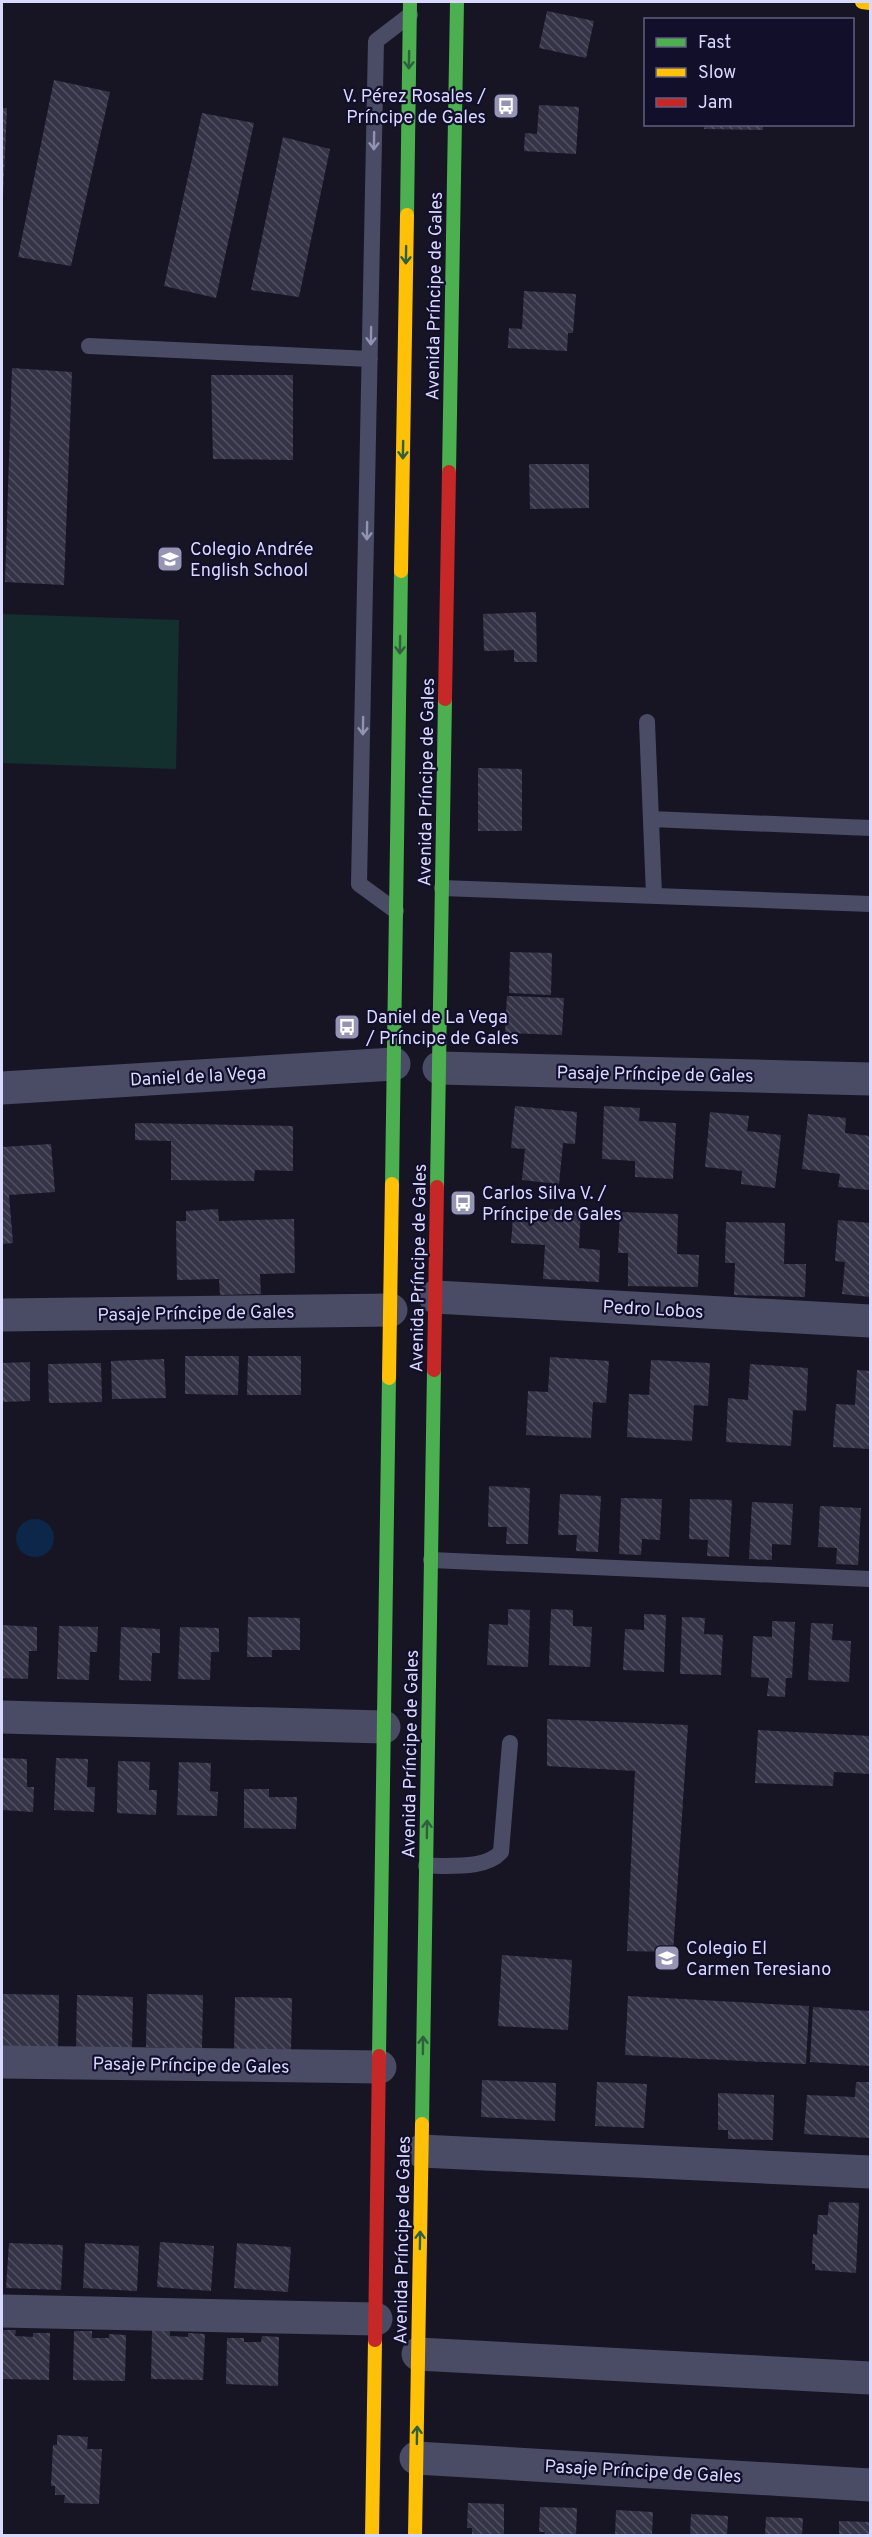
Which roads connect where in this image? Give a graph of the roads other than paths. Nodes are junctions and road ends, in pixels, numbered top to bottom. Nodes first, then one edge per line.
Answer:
1 (457, 2) edge
2 (862, 2) edge
3 (870, 3) edge
4 (410, 8) edge
5 (89, 346) dead end
6 (370, 359) junction
7 (647, 722) dead end
8 (651, 819) junction
9 (870, 828) edge
10 (442, 888) junction
11 (654, 895) junction
12 (870, 904) edge
13 (397, 911) junction
14 (394, 1064) junction
15 (439, 1068) junction
16 (870, 1079) edge
17 (2, 1088) edge
18 (435, 1297) junction
19 (391, 1310) junction
20 (2, 1315) edge
21 (870, 1321) edge
22 (431, 1560) junction
23 (870, 1579) edge
24 (2, 1717) edge
25 (384, 1727) junction
26 (510, 1743) dead end
27 (426, 1866) junction
28 (2, 2062) edge
29 (380, 2067) junction
30 (421, 2151) junction
31 (870, 2172) edge
32 (2, 2311) edge
33 (376, 2319) junction
34 (418, 2354) junction
35 (870, 2378) edge
36 (416, 2458) junction
37 (870, 2485) edge
38 (372, 2535) edge
39 (415, 2535) edge

1 - 10 main road, Avenida Príncipe de Gales
2 - 3 main road
4 -> 6 lane
4 -> 13 main road, Avenida Príncipe de Gales
5 - 6 lane
6 -> 13 lane
7 - 8 lane
8 - 9 lane
8 - 11 lane
10 - 11 lane
10 - 15 main road, Avenida Príncipe de Gales
11 - 12 lane
13 - 14 main road, Avenida Príncipe de Gales
14 - 17 street, Daniel de la Vega
14 - 19 main road, Avenida Príncipe de Gales
15 - 16 street, Pasaje Príncipe de Gales
15 - 18 main road, Avenida Príncipe de Gales
18 - 21 street, Pedro Lobos
18 - 22 main road, Avenida Príncipe de Gales
19 - 20 street, Pasaje Príncipe de Gales
19 - 25 main road, Avenida Príncipe de Gales
22 - 23 lane
27 -> 22 main road, Avenida Príncipe de Gales
24 - 25 street
25 - 29 main road, Avenida Príncipe de Gales
26 - 27 lane
30 -> 27 main road, Avenida Príncipe de Gales
28 - 29 street, Pasaje Príncipe de Gales
29 - 33 main road, Avenida Príncipe de Gales
30 - 31 street
34 -> 30 main road, Avenida Príncipe de Gales
32 - 33 street
33 - 38 main road, Avenida Príncipe de Gales
34 - 35 street
36 -> 34 main road, Avenida Príncipe de Gales
36 - 37 street, Pasaje Príncipe de Gales
36 - 39 main road, Avenida Príncipe de Gales

